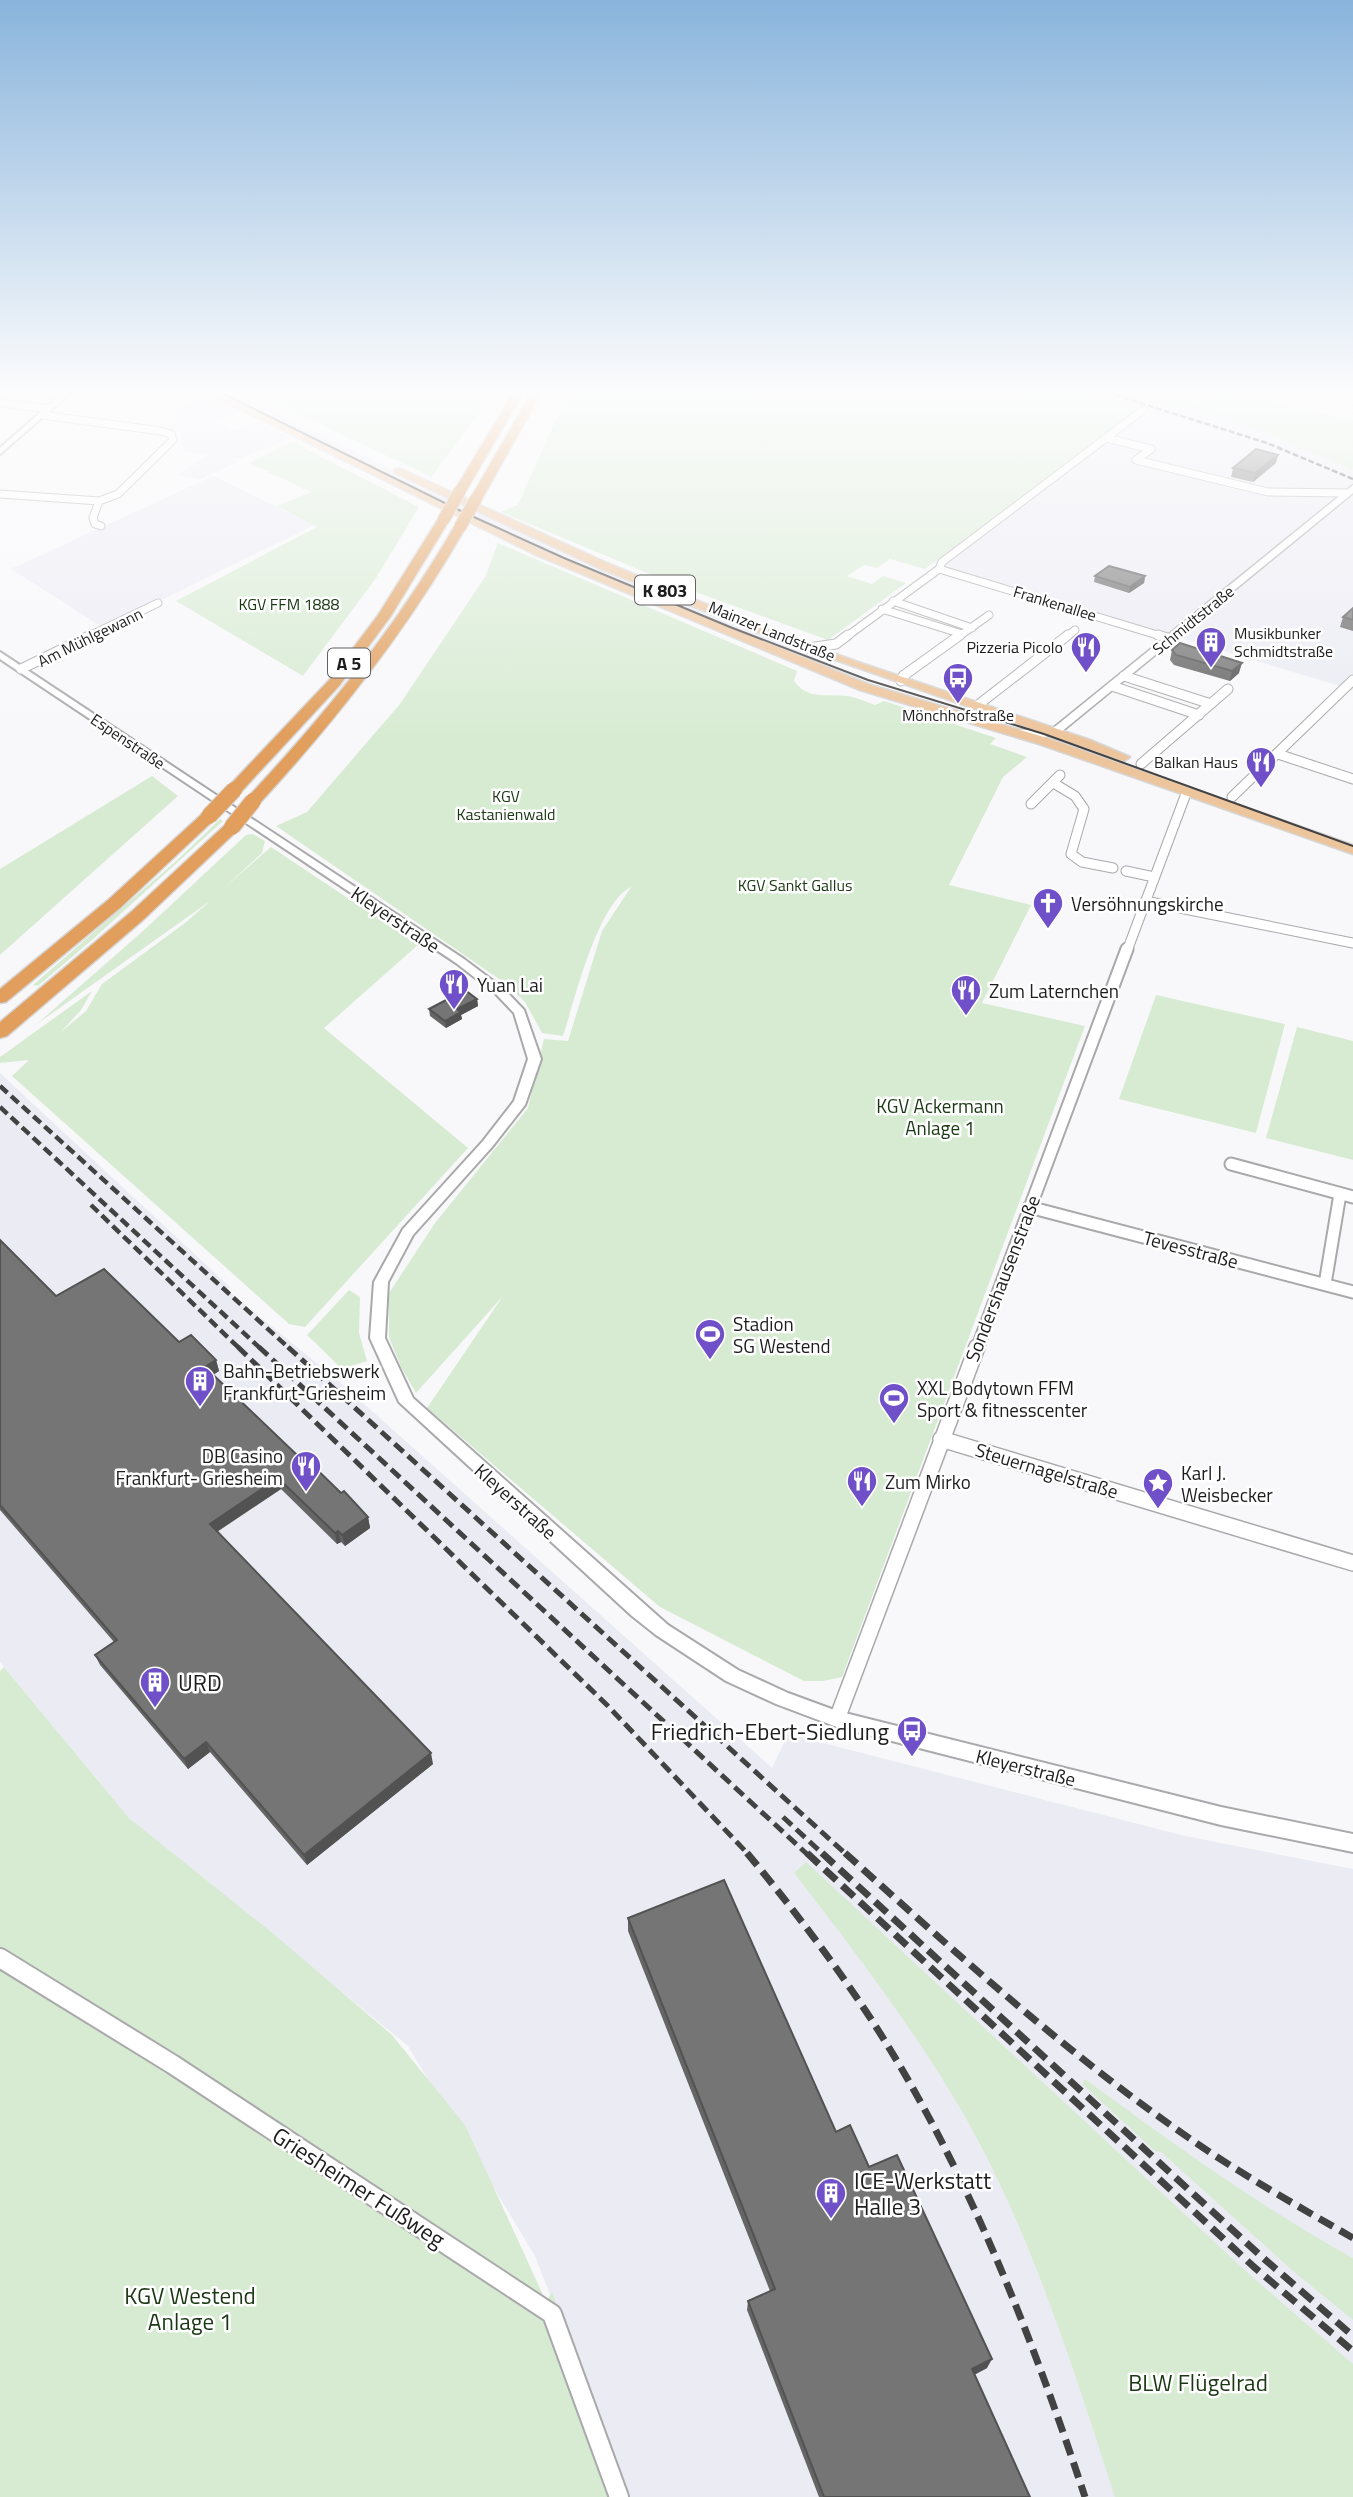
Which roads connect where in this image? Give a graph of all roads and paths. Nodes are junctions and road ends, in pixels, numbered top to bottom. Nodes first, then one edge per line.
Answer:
1 (97, 507) edge
2 (442, 507) edge
3 (451, 507) edge
4 (472, 507) edge
5 (474, 507) edge
6 (1015, 507) edge
7 (1330, 507) edge
8 (101, 526) dead end
9 (939, 569) junction
10 (893, 601) junction
11 (158, 603) dead end
12 (882, 609) junction
13 (989, 615) dead end
14 (972, 628) junction
15 (1075, 630) dead end
16 (962, 634) junction
17 (1170, 639) junction
18 (836, 644) junction
19 (808, 649) junction
20 (0, 655) edge
21 (836, 659) junction
22 (21, 669) junction
23 (1124, 676) junction
24 (1353, 680) edge
25 (901, 681) junction
26 (1112, 686) junction
27 (1228, 689) dead end
28 (1211, 704) junction
29 (978, 705) junction
30 (1199, 715) junction
31 (1070, 719) junction
32 (1056, 731) junction
33 (1016, 733) junction
34 (1092, 745) junction
35 (1073, 751) junction
36 (1278, 754) junction
37 (1142, 764) junction
38 (1353, 779) edge
39 (1187, 792) junction
40 (1232, 797) junction
41 (1031, 804) dead end
42 (257, 825) joint
43 (1353, 839) edge
44 (1353, 850) edge
45 (1112, 868) dead end
46 (1126, 871) dead end
47 (1154, 877) junction
48 (1145, 901) junction
49 (1353, 943) edge
50 (0, 998) edge
51 (0, 1032) edge
52 (1231, 1164) dead end
53 (1347, 1196) edge
54 (1029, 1207) junction
55 (1325, 1284) junction
56 (1353, 1292) edge
57 (941, 1439) junction
58 (1353, 1563) edge
59 (837, 1718) junction
60 (1353, 1843) edge
61 (0, 1958) edge
62 (619, 2497) edge

1 - 8 street
2 - 33 main road, Mainzer Landstraße / K 803
3 - 50 highway, A 5, bridge
4 - 51 highway, A 5, bridge
5 - 19 main road, Mainzer Landstraße / K 803
6 - 9 street
7 - 17 main road, Schmidtstraße
9 - 10 street
9 - 17 street, Frankenallee
10 - 12 street
10 - 14 street
11 - 22 street, Am Mühlgewann
12 - 16 street
12 - 18 street
13 - 14 street
14 - 16 street
15 - 29 street
16 - 25 street
17 - 23 main road, Schmidtstraße
18 - 19 street
18 - 21 street
19 - 21 main road, Mainzer Landstraße / K 803
20 - 22 street, Espenstraße
21 - 25 main road, Mainzer Landstraße
22 - 42 street, Espenstraße
23 - 26 main road, Schmidtstraße
23 - 28 street
24 - 36 street
25 - 29 main road, Mainzer Landstraße
26 - 30 street
26 - 31 main road, Schmidtstraße
27 - 28 street
28 - 30 street
29 - 32 main road, Mainzer Landstraße
30 - 37 street
31 - 32 main road, Schmidtstraße
31 - 34 main road
32 - 33 main road
32 - 34 main road, Mainzer Landstraße
32 - 35 main road
33 - 35 main road, Mainzer Landstraße
34 - 37 main road, Mainzer Landstraße
35 - 39 main road, Mainzer Landstraße
36 - 38 street
36 - 40 street
37 - 40 main road, Mainzer Landstraße
39 - 44 main road, Mainzer Landstraße
39 - 47 street, Sondershausenstraße
40 - 43 main road, Mainzer Landstraße
41 - 45 street
42 - 59 street, Kleyerstraße
46 - 47 street
47 - 48 street, Sondershausenstraße
48 - 49 street
48 - 54 street, Sondershausenstraße
52 - 53 street
53 - 55 street
54 - 55 street, Tevesstraße
54 - 57 street, Sondershausenstraße
55 - 56 street, Tevesstraße
57 - 58 street, Steuernagelstraße
57 - 59 street, Sondershausenstraße
59 - 60 street, Kleyerstraße
61 - 62 street, Griesheimer Fußweg

